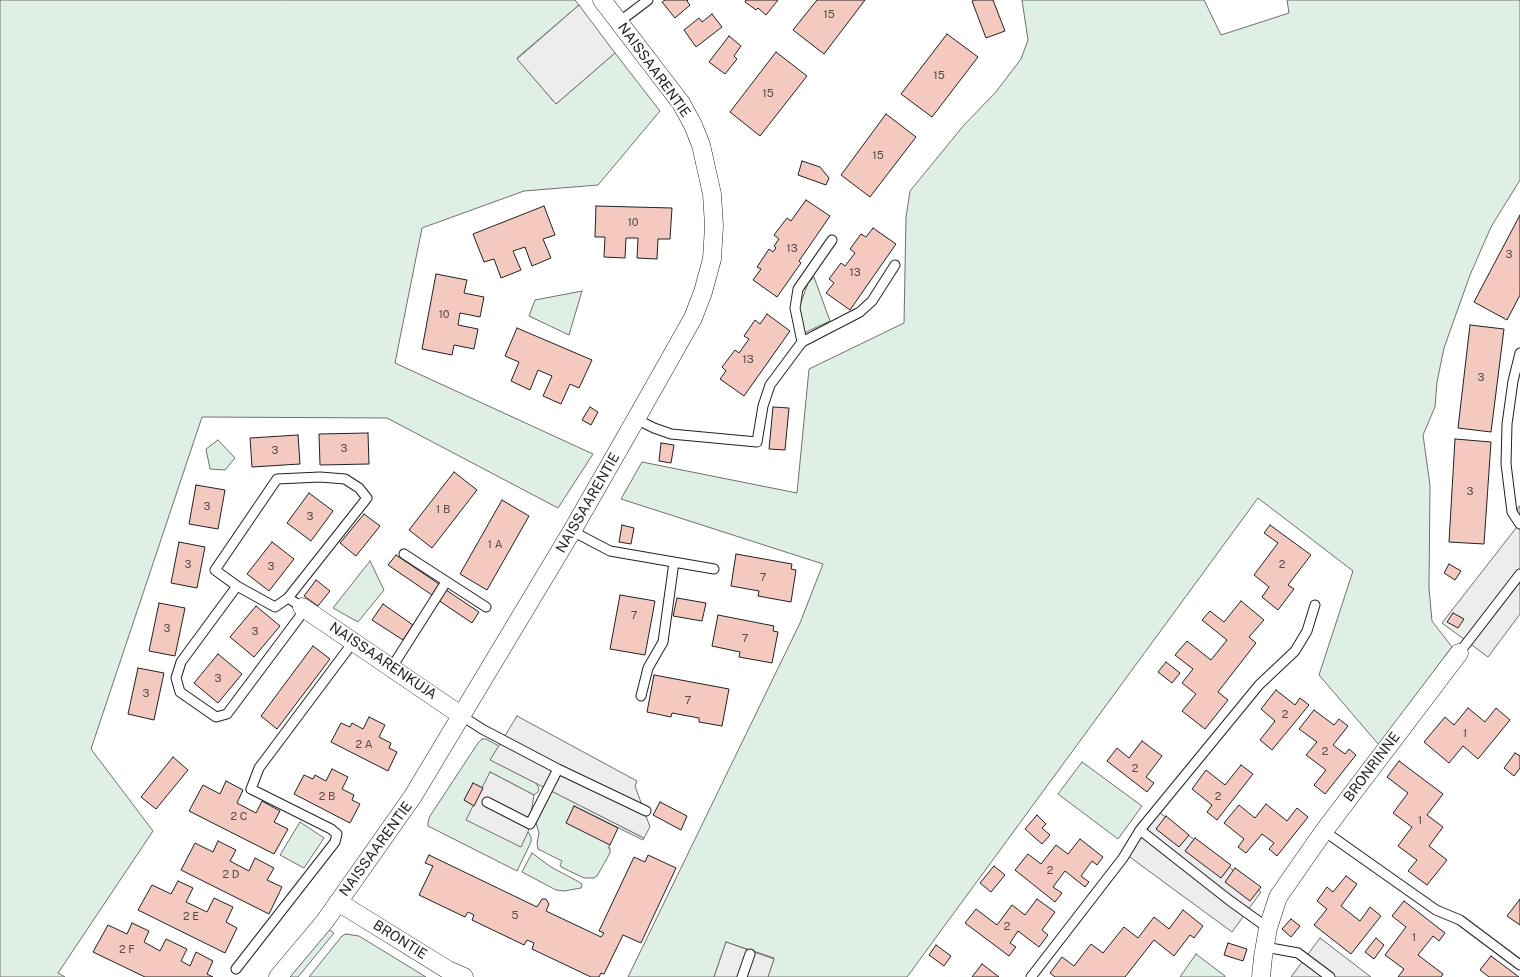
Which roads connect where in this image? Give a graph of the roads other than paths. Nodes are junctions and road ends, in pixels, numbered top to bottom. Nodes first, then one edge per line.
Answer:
1 (602, 0) edge
2 (648, 0) edge
3 (619, 22) junction
4 (832, 240) dead end
5 (895, 265) dead end
6 (802, 342) junction
7 (1520, 353) edge
8 (636, 419) junction
9 (1520, 524) edge
10 (572, 532) junction
11 (404, 554) dead end
12 (674, 562) junction
13 (714, 569) dead end
14 (1520, 574) edge
15 (446, 582) junction
16 (237, 586) junction
17 (295, 602) junction
18 (1315, 605) dead end
19 (486, 607) dead end
20 (354, 641) junction
21 (1459, 653) joint
22 (392, 667) junction
23 (641, 696) dead end
24 (462, 716) junction
25 (558, 769) junction
26 (487, 802) dead end
27 (646, 811) dead end
28 (1140, 830) junction
29 (1324, 831) junction
30 (338, 902) junction
31 (1268, 928) junction
32 (1265, 947) junction
33 (750, 954) dead end
34 (1520, 965) edge
35 (236, 969) dead end
36 (278, 977) edge
37 (464, 977) edge
38 (742, 977) edge
39 (1031, 977) edge
40 (1261, 977) edge
41 (1330, 977) edge

1 - 3 street, NAISSAARENTIE
2 - 3 lane
3 - 8 street, NAISSAARENTIE
4 - 6 lane
5 - 6 lane
6 - 8 lane
7 - 9 lane
8 - 10 street, NAISSAARENTIE
10 - 12 lane
10 - 24 street, NAISSAARENTIE
11 - 15 lane
12 - 13 lane
12 - 23 lane
14 - 21 lane, BRONRINNE
15 - 19 lane
15 - 22 lane
16 - 17 lane
16 - 17 lane
16 - 17 lane
17 - 20 street, NAISSAARENKUJA
18 - 28 lane
20 - 22 street, NAISSAARENKUJA
20 - 35 lane
21 - 29 street, BRONRINNE
22 - 24 street, NAISSAARENKUJA
24 - 25 lane
24 - 30 street, NAISSAARENTIE
25 - 26 lane
25 - 27 lane
28 - 31 lane
28 - 39 lane
29 - 31 street, BRONRINNE
29 - 34 lane
30 - 36 street, NAISSAARENTIE
30 - 37 street, BRONTIE
31 - 32 street, BRONRINNE
32 - 40 street, BRONRINNE
32 - 41 lane
33 - 38 lane

